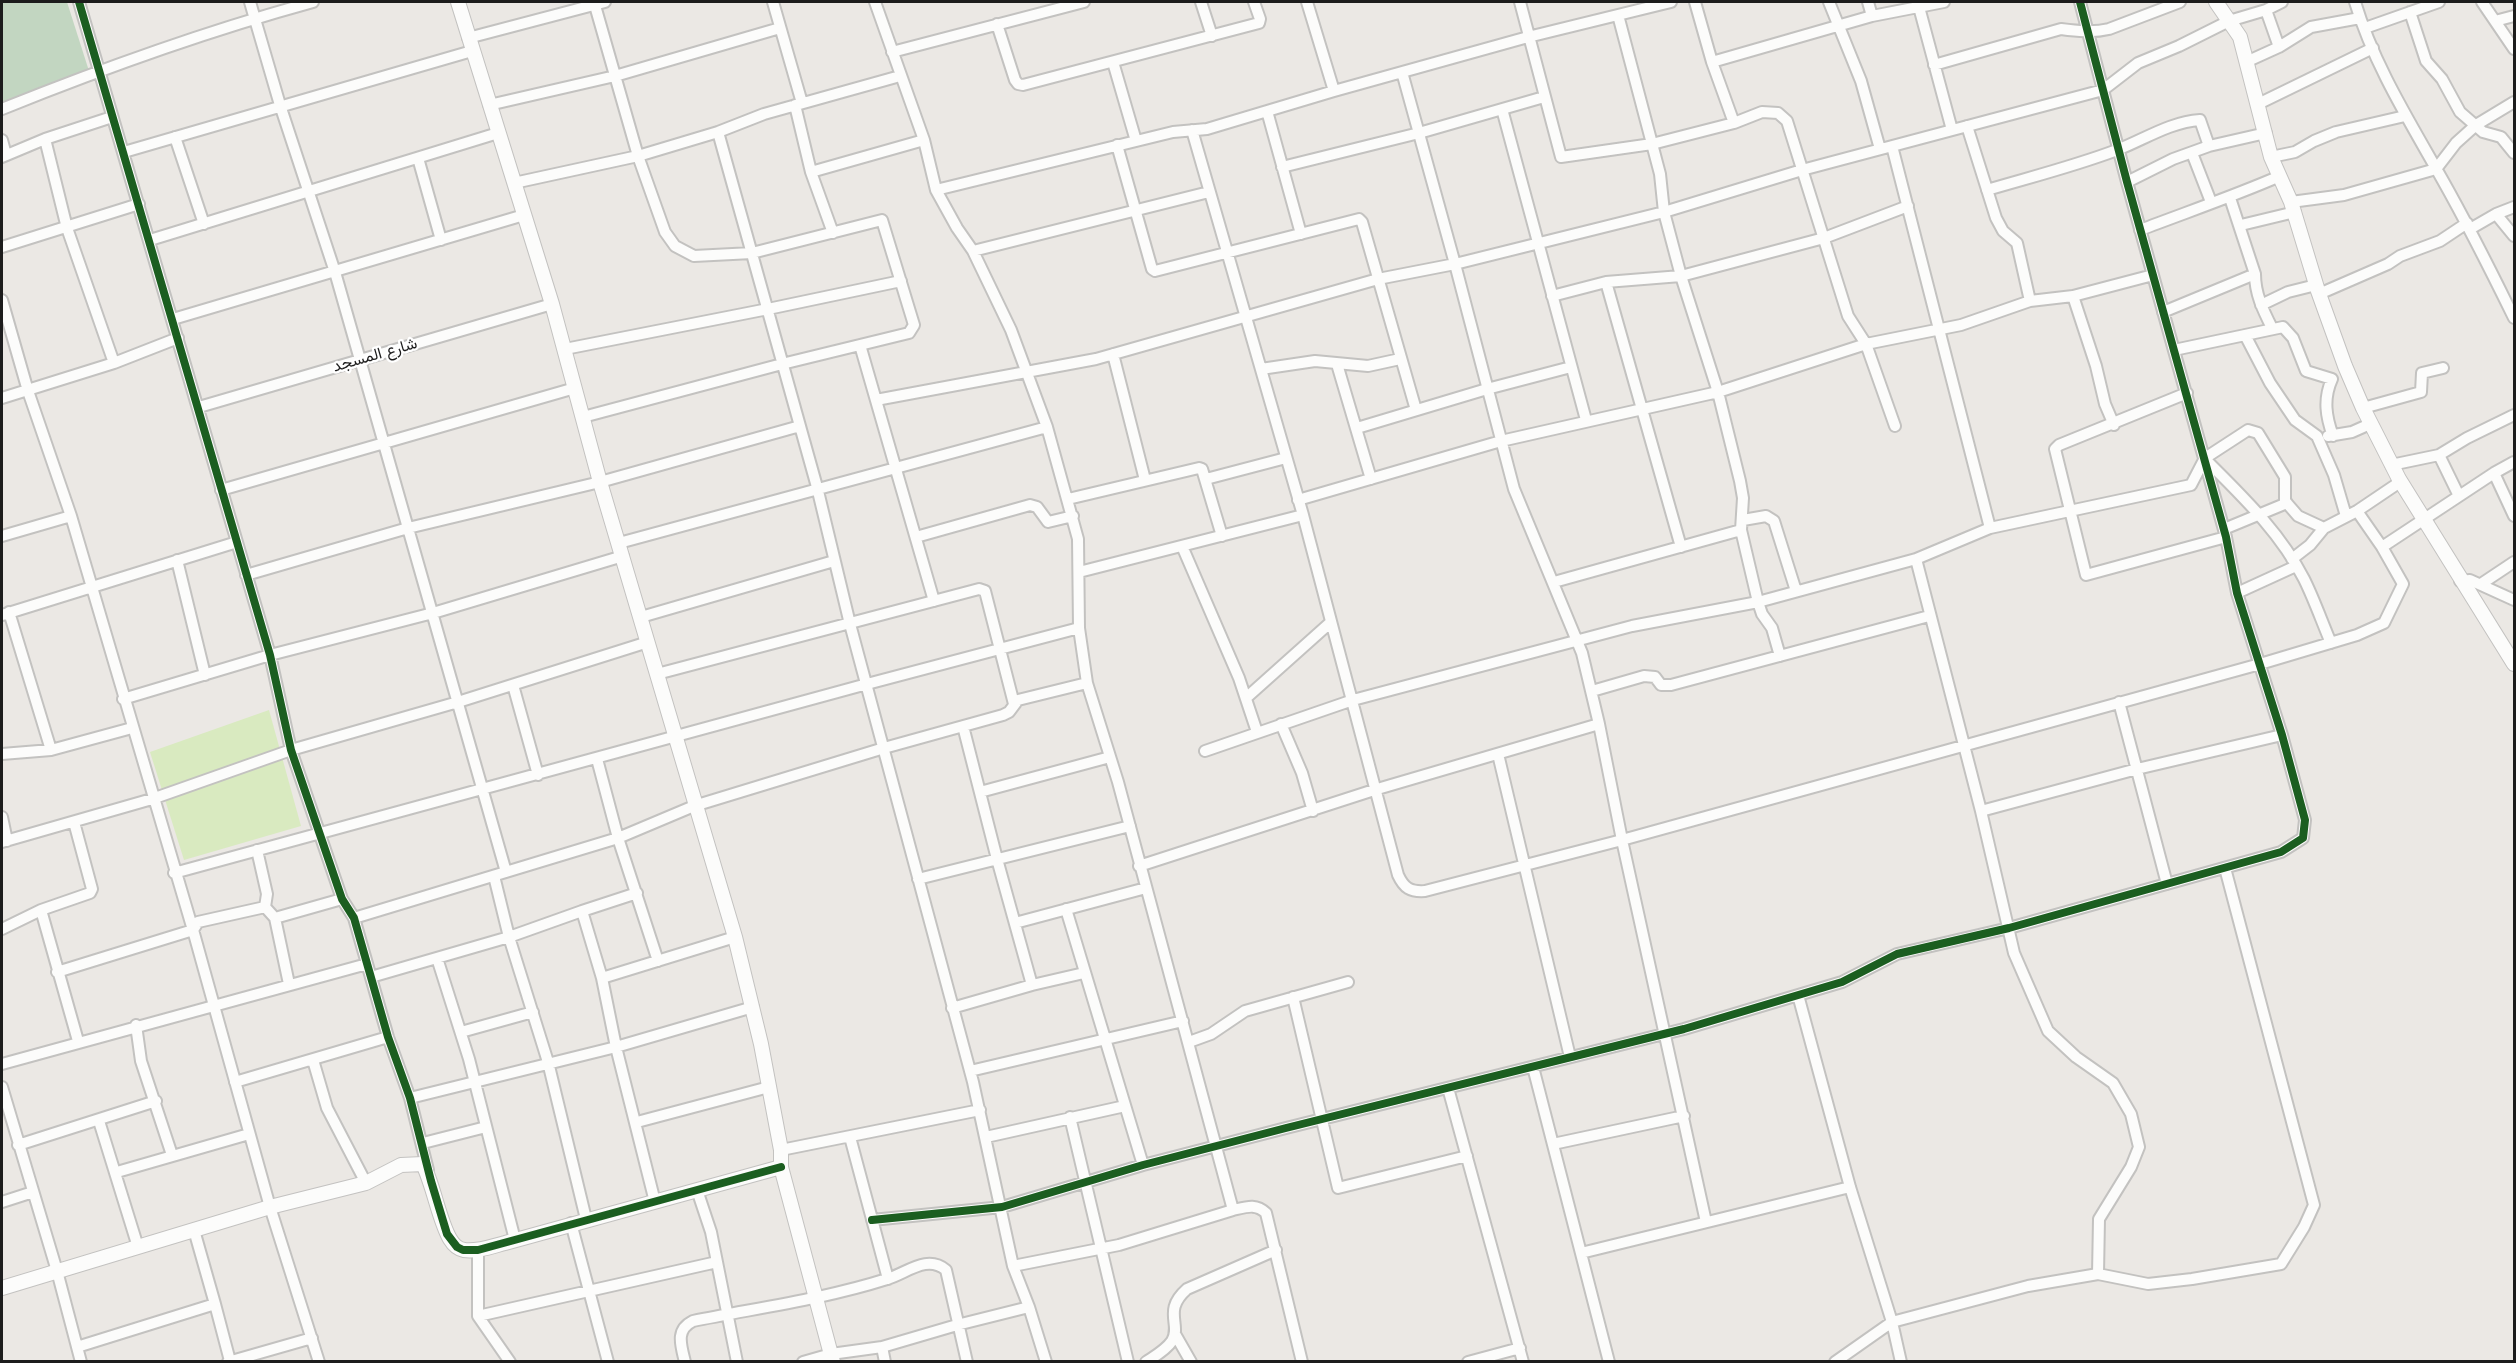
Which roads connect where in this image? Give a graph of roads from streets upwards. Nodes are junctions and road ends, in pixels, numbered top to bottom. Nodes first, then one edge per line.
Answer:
1 (79, 2) edge
2 (250, 2) edge
3 (313, 2) edge
4 (458, 2) edge
5 (598, 2) edge
6 (773, 2) edge
7 (875, 2) edge
8 (1084, 2) edge
9 (1201, 2) edge
10 (1254, 2) edge
11 (1307, 2) edge
12 (1520, 2) edge
13 (1671, 2) edge
14 (1695, 2) edge
15 (1830, 2) edge
16 (1868, 2) edge
17 (1944, 2) edge
18 (2080, 2) edge
19 (2180, 2) edge
20 (2216, 2) edge
21 (2282, 2) edge
22 (2355, 2) edge
23 (2438, 2) edge
24 (2482, 2) edge
25 (1919, 7) junction
26 (2266, 10) junction
27 (2410, 12) junction
28 (1618, 15) junction
29 (2514, 15) edge
30 (1872, 16) junction
31 (254, 18) junction
32 (2229, 21) junction
33 (2495, 21) junction
34 (2362, 23) junction
35 (997, 24) junction
36 (1839, 27) junction
37 (780, 28) junction
38 (2088, 29) junction
39 (1212, 36) junction
40 (1528, 37) junction
41 (470, 44) junction
42 (2279, 47) junction
43 (2373, 48) junction
44 (2514, 49) edge
45 (892, 52) junction
46 (1113, 62) junction
47 (1712, 62) junction
48 (2247, 62) junction
49 (1934, 65) junction
50 (100, 70) junction
51 (1402, 72) junction
52 (615, 76) junction
53 (900, 76) junction
54 (2103, 90) junction
55 (1334, 91) junction
56 (1544, 97) junction
57 (2514, 102) edge
58 (799, 104) junction
59 (2258, 104) junction
60 (280, 105) junction
61 (489, 105) junction
62 (2, 109) edge
63 (1502, 109) junction
64 (1266, 111) junction
65 (2405, 116) junction
66 (112, 117) junction
67 (1734, 123) junction
68 (2476, 125) junction
69 (1967, 126) junction
70 (1192, 130) junction
71 (1952, 130) junction
72 (718, 132) junction
73 (1419, 133) junction
74 (2266, 133) junction
75 (498, 134) junction
76 (175, 137) junction
77 (45, 139) junction
78 (2, 140) edge
79 (924, 140) junction
80 (1136, 141) junction
81 (1652, 144) junction
82 (1117, 145) junction
83 (1892, 146) junction
84 (2209, 146) junction
85 (1880, 149) junction
86 (2118, 149) junction
87 (124, 152) junction
88 (2192, 153) junction
89 (2514, 153) edge
90 (4, 156) edge
91 (638, 156) junction
92 (2271, 157) junction
93 (418, 158) junction
94 (1282, 167) junction
95 (2436, 169) junction
96 (1802, 170) junction
97 (811, 172) junction
98 (2280, 176) junction
99 (2127, 182) junction
100 (514, 183) junction
101 (936, 190) junction
102 (1987, 190) junction
103 (310, 192) junction
104 (1209, 192) junction
105 (2230, 198) junction
106 (2211, 202) junction
107 (139, 204) junction
108 (1908, 206) junction
109 (2293, 207) junction
110 (2514, 207) edge
111 (1136, 210) junction
112 (1664, 212) junction
113 (2496, 214) junction
114 (524, 215) junction
115 (204, 224) junction
116 (2241, 225) junction
117 (2469, 226) junction
118 (67, 228) junction
119 (2140, 230) junction
120 (833, 233) junction
121 (1301, 234) junction
122 (2514, 236) edge
123 (1824, 238) junction
124 (150, 240) junction
125 (441, 240) junction
126 (1537, 243) junction
127 (2, 247) edge
128 (973, 251) junction
129 (752, 253) junction
130 (1226, 254) junction
131 (1455, 264) junction
132 (335, 272) junction
133 (2255, 274) junction
134 (2153, 275) junction
135 (1681, 276) junction
136 (1378, 279) junction
137 (901, 280) junction
138 (1606, 282) junction
139 (2318, 290) junction
140 (1552, 296) junction
141 (2073, 296) junction
142 (2, 300) edge
143 (2030, 301) junction
144 (552, 303) junction
145 (2261, 305) junction
146 (768, 309) junction
147 (2163, 312) junction
148 (1245, 316) junction
149 (3, 318) edge
150 (2514, 318) edge
151 (173, 319) junction
152 (2272, 328) junction
153 (1941, 330) junction
154 (2245, 335) junction
155 (177, 338) junction
156 (1866, 344) junction
157 (860, 345) junction
158 (565, 349) junction
159 (2174, 351) junction
160 (1113, 354) junction
161 (360, 359) junction
162 (1400, 359) junction
163 (114, 363) junction
164 (782, 364) junction
165 (1337, 364) junction
166 (1571, 367) junction
167 (2444, 368) dead end
168 (1261, 369) junction
169 (1027, 370) junction
170 (2347, 373) junction
171 (2332, 379) junction
172 (575, 388) junction
173 (1487, 389) junction
174 (28, 391) junction
175 (1718, 392) junction
176 (2187, 393) junction
177 (2, 398) edge
178 (876, 400) junction
179 (198, 407) junction
180 (2363, 408) junction
181 (1416, 410) junction
182 (1644, 410) junction
183 (2514, 415) edge
184 (583, 417) junction
185 (1586, 420) junction
186 (2114, 424) junction
187 (2370, 424) junction
188 (800, 426) junction
189 (1047, 426) junction
190 (1895, 426) dead end
191 (1357, 428) junction
192 (2318, 436) junction
193 (2333, 436) junction
194 (1501, 441) junction
195 (383, 444) junction
196 (2439, 455) junction
197 (1287, 458) junction
198 (2205, 458) junction
199 (2514, 462) edge
200 (2391, 465) junction
201 (895, 466) junction
202 (2494, 473) junction
203 (1206, 479) junction
204 (1371, 479) junction
205 (1145, 480) junction
206 (600, 482) junction
207 (2400, 482) junction
208 (817, 487) junction
209 (221, 489) junction
210 (2459, 496) junction
211 (1068, 499) junction
212 (1298, 500) junction
213 (2287, 503) junction
214 (2069, 510) junction
215 (2357, 511) junction
216 (2259, 514) junction
217 (1303, 515) junction
218 (70, 516) junction
219 (1073, 516) junction
220 (2346, 516) junction
221 (2514, 516) edge
222 (2424, 521) junction
223 (1742, 525) junction
224 (408, 528) junction
225 (1990, 528) junction
226 (2324, 528) junction
227 (2225, 533) junction
228 (2, 536) edge
229 (1222, 536) junction
230 (916, 537) junction
231 (237, 542) junction
232 (1182, 546) junction
233 (1681, 547) junction
234 (2382, 547) junction
235 (621, 549) junction
236 (1916, 559) junction
237 (177, 560) junction
238 (834, 561) junction
239 (2294, 562) junction
240 (2514, 562) edge
241 (1079, 572) junction
242 (246, 575) junction
243 (2460, 581) junction
244 (1554, 582) junction
245 (2481, 584) junction
246 (91, 586) junction
247 (1796, 591) junction
248 (2237, 593) junction
249 (2514, 600) edge
250 (934, 601) junction
251 (1758, 602) junction
252 (5, 613) edge
253 (433, 614) junction
254 (1929, 616) junction
255 (640, 617) junction
256 (1331, 622) junction
257 (850, 624) junction
258 (1079, 628) junction
259 (1578, 641) junction
260 (648, 642) junction
261 (2331, 643) junction
262 (1000, 649) junction
263 (270, 655) junction
264 (1780, 656) junction
265 (2260, 664) junction
266 (2514, 664) edge
267 (657, 674) junction
268 (205, 675) junction
269 (1087, 683) junction
270 (867, 684) junction
271 (513, 685) junction
272 (1592, 691) junction
273 (1246, 698) junction
274 (123, 699) junction
275 (1353, 700) junction
276 (458, 702) junction
277 (2119, 702) junction
278 (1014, 704) junction
279 (1281, 724) junction
280 (1599, 724) junction
281 (963, 726) junction
282 (132, 728) junction
283 (1257, 732) junction
284 (2282, 735) junction
285 (675, 736) junction
286 (1964, 745) junction
287 (884, 748) junction
288 (51, 750) junction
289 (291, 750) junction
290 (1205, 751) dead end
291 (2, 754) edge
292 (1498, 754) junction
293 (1110, 757) junction
294 (597, 759) junction
295 (2137, 770) junction
296 (538, 775) junction
297 (483, 790) junction
298 (1374, 790) junction
299 (980, 792) junction
300 (152, 799) junction
301 (694, 806) junction
302 (1313, 811) junction
303 (1981, 811) junction
304 (2, 817) edge
305 (74, 822) junction
306 (1130, 826) junction
307 (318, 832) junction
308 (618, 838) junction
309 (1622, 840) junction
310 (4, 842) edge
311 (257, 850) junction
312 (997, 859) junction
313 (1525, 865) junction
314 (1139, 866) junction
315 (2225, 868) junction
316 (506, 872) junction
317 (174, 873) junction
318 (494, 876) junction
319 (918, 879) junction
320 (2167, 884) junction
321 (1146, 888) junction
322 (637, 893) junction
323 (342, 900) junction
324 (265, 907) junction
325 (1066, 909) junction
326 (41, 910) junction
327 (582, 911) junction
328 (275, 918) junction
329 (354, 918) junction
330 (1015, 923) junction
331 (2009, 928) junction
332 (2, 929) edge
333 (193, 930) junction
334 (508, 937) junction
335 (735, 937) junction
336 (437, 958) junction
337 (658, 961) junction
338 (367, 964) junction
339 (57, 972) junction
340 (1084, 973) junction
341 (371, 977) junction
342 (602, 978) junction
343 (1348, 982) dead end
344 (289, 984) junction
345 (1032, 984) junction
346 (1798, 995) junction
347 (1293, 997) junction
348 (215, 1006) junction
349 (753, 1007) junction
350 (952, 1008) junction
351 (533, 1012) junction
352 (1183, 1021) junction
353 (136, 1025) junction
354 (461, 1032) junction
355 (1666, 1034) junction
356 (388, 1037) junction
357 (1104, 1039) junction
358 (78, 1041) junction
359 (1189, 1042) junction
360 (616, 1047) junction
361 (1570, 1057) junction
362 (313, 1060) junction
363 (549, 1062) junction
364 (2, 1064) edge
365 (1533, 1066) junction
366 (970, 1071) junction
367 (235, 1082) junction
368 (474, 1082) junction
369 (2, 1087) edge
370 (769, 1087) junction
371 (1448, 1088) junction
372 (410, 1098) junction
373 (156, 1101) junction
374 (1125, 1106) junction
375 (980, 1110) junction
376 (1684, 1116) junction
377 (1070, 1117) junction
378 (1324, 1118) junction
379 (99, 1121) junction
380 (637, 1122) junction
381 (486, 1127) junction
382 (249, 1134) junction
383 (850, 1137) junction
384 (986, 1137) junction
385 (423, 1143) junction
386 (1553, 1144) junction
387 (18, 1145) junction
388 (1216, 1146) junction
389 (781, 1150) junction
390 (172, 1155) junction
391 (1467, 1156) junction
392 (1143, 1166) junction
393 (781, 1167) junction
394 (117, 1172) junction
395 (431, 1181) junction
396 (366, 1183) junction
397 (1086, 1184) junction
398 (1850, 1187) junction
399 (696, 1190) junction
400 (33, 1192) junction
401 (2, 1202) edge
402 (655, 1202) junction
403 (270, 1207) junction
404 (1002, 1208) junction
405 (1233, 1210) junction
406 (586, 1219) junction
407 (872, 1220) junction
408 (1706, 1222) junction
409 (571, 1223) junction
410 (194, 1230) junction
411 (515, 1240) junction
412 (138, 1247) junction
413 (1101, 1248) junction
414 (478, 1250) junction
415 (1276, 1250) junction
416 (1581, 1253) junction
417 (717, 1262) junction
418 (1013, 1266) junction
419 (57, 1271) junction
420 (2098, 1274) junction
421 (888, 1279) junction
422 (2, 1288) edge
423 (590, 1290) junction
424 (816, 1298) junction
425 (215, 1304) junction
426 (1029, 1307) junction
427 (726, 1314) junction
428 (478, 1316) junction
429 (1892, 1322) junction
430 (957, 1325) junction
431 (1174, 1334) junction
432 (312, 1338) junction
433 (77, 1347) junction
434 (882, 1347) junction
435 (1520, 1348) junction
436 (832, 1358) edge
437 (229, 1361) edge
438 (507, 1361) edge
439 (81, 1362) edge
440 (319, 1362) edge
441 (608, 1362) edge
442 (685, 1362) edge
443 (736, 1362) edge
444 (803, 1362) edge
445 (885, 1362) edge
446 (967, 1362) edge
447 (1046, 1362) edge
448 (1128, 1362) edge
449 (1146, 1362) edge
450 (1191, 1362) edge
451 (1302, 1362) edge
452 (1468, 1362) edge
453 (1523, 1362) edge
454 (1609, 1362) edge
455 (1835, 1362) edge
456 (1901, 1362) edge

1 - 50 street
2 - 31 street
3 - 31 street
4 - 41 street
5 - 41 street
5 - 52 street
6 - 37 street
7 - 45 street
8 - 35 street
9 - 39 street
10 - 39 street
11 - 55 street
12 - 40 street
13 - 28 street
14 - 47 street
15 - 36 street
16 - 30 street
17 - 25 street
18 - 38 street
19 - 38 street
20 - 32 street
21 - 26 street
22 - 34 street
23 - 27 street
24 - 33 street
25 - 30 street
25 - 49 street
26 - 32 street
26 - 42 street
27 - 34 street
27 - 68 street
28 - 40 street
28 - 81 street
29 - 33 street
30 - 36 street
31 - 50 street
31 - 60 street
32 - 48 street
32 - 54 street
33 - 44 street
34 - 42 street
34 - 43 street
35 - 45 street
35 - 46 street
36 - 47 street
36 - 85 street
37 - 52 street
37 - 58 street
38 - 49 street
38 - 54 street
39 - 46 street
40 - 51 street
40 - 56 street
41 - 60 street
41 - 61 street
42 - 48 street
43 - 59 street
43 - 65 street
45 - 53 street
46 - 80 street
47 - 67 street
48 - 59 street
49 - 71 street
50 - 62 street
50 - 66 street
51 - 55 street
51 - 73 street
52 - 61 street
52 - 91 street
53 - 58 street
53 - 79 street
54 - 69 street
54 - 86 street
55 - 64 street
56 - 63 street
56 - 81 street
57 - 68 street
58 - 72 street
58 - 97 street
59 - 74 street
60 - 76 street
60 - 103 street
61 - 75 street
63 - 73 street
63 - 126 street
64 - 70 street
64 - 94 street
65 - 92 street
65 - 95 street
66 - 77 street
66 - 87 street
67 - 81 street
67 - 96 street
68 - 89 street
68 - 95 street
69 - 71 street
69 - 102 street
70 - 80 street
70 - 104 street
71 - 83 street
72 - 91 street
72 - 129 street
73 - 94 street
73 - 131 street
74 - 84 street
74 - 92 street
75 - 93 street
75 - 100 street
76 - 87 street
76 - 115 street
77 - 90 street
77 - 118 street
78 - 90 street
79 - 97 street
79 - 101 street
80 - 82 street
81 - 112 street
82 - 101 street
82 - 111 street
83 - 85 street
83 - 108 street
84 - 86 street
84 - 88 street
85 - 96 street
86 - 99 street
86 - 102 street
87 - 107 street
88 - 99 street
88 - 106 street
91 - 100 street
91 - 129 street
92 - 98 street
93 - 103 street
93 - 125 street
94 - 121 street
95 - 109 street
95 - 117 street
96 - 112 street
96 - 123 street
97 - 120 street
98 - 105 street
98 - 109 street
99 - 119 street
100 - 114 street
101 - 128 street
102 - 143 street
103 - 115 street
103 - 132 street
104 - 111 street
104 - 130 street
105 - 106 street
105 - 116 street
106 - 119 street
107 - 118 street
107 - 124 street
108 - 123 street
108 - 153 street
109 - 116 street
109 - 139 street
110 - 113 street
111 - 128 street
111 - 130 street
112 - 126 street
112 - 135 street
113 - 117 street
113 - 122 street
114 - 125 street
114 - 144 street
115 - 124 street
116 - 133 street
117 - 139 street
117 - 150 street
118 - 127 street
118 - 163 street
119 - 134 street
120 - 129 street
120 - 137 street
121 - 130 street
121 - 136 street
123 - 135 street
123 - 156 street
124 - 151 street
125 - 132 street
126 - 131 street
126 - 140 street
128 - 169 street
129 - 146 street
130 - 148 street
131 - 136 street
131 - 173 street
132 - 151 street
132 - 161 street
133 - 145 street
133 - 147 street
134 - 141 street
134 - 147 street
135 - 138 street
135 - 175 street
136 - 148 street
136 - 162 street
137 - 146 street
137 - 157 street
138 - 140 street
138 - 182 street
139 - 145 street
139 - 170 street
140 - 166 street
141 - 143 street
141 - 186 street
142 - 149 street
143 - 153 street
144 - 158 street
144 - 161 street, شارع المسجد
145 - 152 street
146 - 158 street
146 - 164 street
147 - 159 street
148 - 160 street
148 - 168 street
149 - 174 street
151 - 155 street
152 - 154 street
152 - 171 street
153 - 156 street
153 - 225 street
154 - 159 street
154 - 192 street
155 - 163 street
155 - 179 street
156 - 175 street
156 - 190 street
157 - 164 street
157 - 178 street
158 - 172 street
159 - 176 street
160 - 169 street
160 - 205 street
161 - 179 street, شارع المسجد
161 - 195 street
162 - 165 street
162 - 181 street
163 - 174 street
164 - 184 street
164 - 188 street
165 - 168 street
165 - 191 street
166 - 173 street
166 - 185 street
167 - 180 street
168 - 197 street
169 - 178 street
169 - 189 street
170 - 171 street
170 - 180 street
171 - 193 street
172 - 184 street
172 - 195 street
173 - 181 street
173 - 194 street
174 - 177 street
174 - 218 street
175 - 182 street
175 - 223 street
176 - 186 street
176 - 198 street
178 - 201 street
179 - 209 street
180 - 187 street
181 - 191 street
182 - 185 street
182 - 233 street
183 - 196 street
184 - 206 street
185 - 194 street
186 - 214 street
187 - 193 street
187 - 200 street
188 - 206 street
188 - 208 street
189 - 201 street
189 - 211 street
191 - 204 street
192 - 193 street
192 - 220 street
194 - 204 street
194 - 244 street
195 - 209 street
195 - 224 street
196 - 200 street
196 - 210 street
197 - 203 street
197 - 212 street
198 - 213 street
198 - 214 street
198 - 216 street
198 - 227 street
199 - 202 street
200 - 207 street
201 - 208 street
201 - 230 street
202 - 210 street
202 - 221 street
203 - 205 street
203 - 229 street
204 - 212 street
205 - 211 street
206 - 224 street
206 - 235 street
207 - 215 street
207 - 222 street
208 - 235 street
208 - 238 street
209 - 231 street
210 - 222 street
211 - 219 street
212 - 217 street
213 - 216 street
213 - 226 street
214 - 225 street
214 - 227 street
215 - 220 street
215 - 234 street
216 - 227 street
216 - 239 street
217 - 229 street
217 - 256 street
218 - 228 street
218 - 246 street
219 - 230 street
219 - 241 street
220 - 226 street
222 - 234 street
222 - 243 street
223 - 233 street
223 - 247 street
223 - 251 street
224 - 242 street
224 - 253 street
225 - 236 street
226 - 239 street
227 - 248 street
229 - 232 street
230 - 250 street
231 - 237 street
231 - 242 street
232 - 241 street
232 - 273 street
233 - 244 street
234 - 261 street
235 - 253 street
235 - 255 street
236 - 247 street
236 - 254 street
237 - 246 street
237 - 268 street
238 - 255 street
238 - 257 street
239 - 248 street
239 - 261 street
240 - 245 street
241 - 258 street
242 - 263 street
243 - 245 street
243 - 266 street
244 - 259 street
245 - 249 street
246 - 252 street
246 - 274 street
247 - 251 street
248 - 265 street
250 - 257 street
250 - 262 street
251 - 259 street
251 - 264 street
252 - 288 street
253 - 263 street
253 - 276 street
254 - 264 street
254 - 286 street
255 - 260 street
256 - 273 street
256 - 275 street
257 - 267 street
257 - 270 street
258 - 262 street
258 - 269 street
259 - 272 street
259 - 275 street
260 - 267 street
260 - 271 street
261 - 265 street
262 - 270 street
262 - 278 street
263 - 268 street
263 - 289 street
264 - 272 street
265 - 277 street
265 - 284 street
267 - 285 street
268 - 274 street
269 - 278 street
269 - 293 street
270 - 285 street
270 - 287 street
271 - 276 street
271 - 296 street
272 - 280 street
273 - 283 street
274 - 282 street
275 - 279 street
275 - 298 street
276 - 289 street
276 - 297 street
277 - 286 street
277 - 295 street
278 - 281 street
279 - 283 street
279 - 302 street
280 - 292 street
280 - 309 street
281 - 287 street
281 - 299 street
282 - 288 street
282 - 300 street
283 - 290 street
284 - 295 street
284 - 315 street
285 - 294 street
285 - 301 street
286 - 303 street
286 - 309 street
287 - 301 street
287 - 319 street
288 - 291 street
289 - 300 street
289 - 307 street
292 - 298 street
292 - 313 street
293 - 299 street
293 - 306 street
294 - 296 street
294 - 308 street
295 - 303 street
295 - 320 street
296 - 297 street
297 - 307 street
297 - 316 street
298 - 302 street
298 - 313 street
299 - 312 street
300 - 305 street
300 - 317 street
301 - 308 street
301 - 335 street
302 - 314 street
303 - 331 street
304 - 310 street
305 - 310 street
305 - 326 street
306 - 312 street
306 - 314 street
307 - 311 street
307 - 323 street
308 - 316 street
308 - 322 street
309 - 313 street
309 - 355 street
311 - 317 street
311 - 324 street
312 - 319 street
312 - 330 street
313 - 361 street
314 - 321 street
315 - 320 street
315 - 420 street
316 - 318 street
317 - 333 street
318 - 329 street
318 - 334 street
319 - 350 street
320 - 331 street
321 - 325 street
321 - 352 street
322 - 327 street
322 - 337 street
323 - 328 street
323 - 329 street
324 - 328 street
324 - 333 street
325 - 330 street
325 - 340 street
326 - 332 street
326 - 339 street
327 - 334 street
327 - 342 street
328 - 344 street
329 - 338 street
330 - 345 street
331 - 346 street
331 - 420 street
333 - 339 street
333 - 348 street
334 - 336 street
334 - 351 street
335 - 337 street
335 - 349 street
336 - 341 street
336 - 354 street
337 - 342 street
338 - 341 street
338 - 344 street
339 - 358 street
340 - 345 street
340 - 357 street
341 - 356 street
342 - 360 street
343 - 347 street
344 - 348 street
345 - 350 street
346 - 355 street
346 - 398 street
347 - 359 street
347 - 378 street
348 - 353 street
348 - 367 street
349 - 360 street
349 - 370 street
350 - 366 street
351 - 354 street
351 - 363 street
352 - 357 street
352 - 359 street
353 - 358 street
353 - 373 street
354 - 368 street
355 - 361 street
355 - 376 street
356 - 362 street
356 - 372 street
357 - 366 street
357 - 374 street
358 - 364 street
359 - 388 street
360 - 363 street
360 - 380 street
361 - 365 street
362 - 367 street
362 - 396 street
363 - 368 street
363 - 406 street
365 - 371 street
365 - 386 street
366 - 375 street
367 - 382 street
368 - 372 street
368 - 381 street
369 - 387 street
370 - 380 street
370 - 389 street
371 - 378 street
371 - 391 street
372 - 385 street
373 - 379 street
373 - 390 street
374 - 377 street
374 - 392 street
375 - 383 street
375 - 384 street
376 - 386 street
376 - 408 street
377 - 384 street
377 - 397 street
378 - 388 street
378 - 391 street
379 - 387 street
379 - 394 street
380 - 402 street
381 - 385 street
381 - 411 street
382 - 390 street
382 - 403 street
383 - 389 street
383 - 407 street
384 - 404 street
385 - 395 street
386 - 416 street
387 - 400 street
388 - 392 street
388 - 405 street
389 - 393 street
390 - 394 street
391 - 435 street
392 - 397 street
393 - 399 street
393 - 424 street
394 - 412 street
395 - 396 street
395 - 414 street
396 - 403 street
397 - 404 street
397 - 413 street
398 - 408 street
398 - 429 street
399 - 402 street
399 - 417 street
400 - 401 street
400 - 419 street
402 - 406 street
403 - 410 street
403 - 432 street
404 - 407 street
404 - 418 street
405 - 413 street
405 - 415 street
406 - 409 street
407 - 421 street
408 - 416 street
409 - 411 street
409 - 423 street
410 - 412 street
410 - 425 street
411 - 414 street
412 - 419 street
413 - 418 street
413 - 448 street
414 - 428 street
415 - 431 street
415 - 451 street
416 - 454 street
417 - 423 street
417 - 427 street
418 - 426 street
419 - 422 street
419 - 433 street
420 - 429 street
421 - 424 street
421 - 430 street
423 - 428 street
423 - 441 street
424 - 427 street
424 - 436 street
425 - 433 street
425 - 437 street
426 - 430 street
426 - 447 street
427 - 442 street
427 - 443 street
428 - 438 street
429 - 455 street
429 - 456 street
430 - 434 street
430 - 446 street
431 - 449 street
431 - 450 street
432 - 437 street
432 - 440 street
433 - 439 street
434 - 436 street
434 - 445 street
435 - 452 street
435 - 453 street
436 - 444 street

